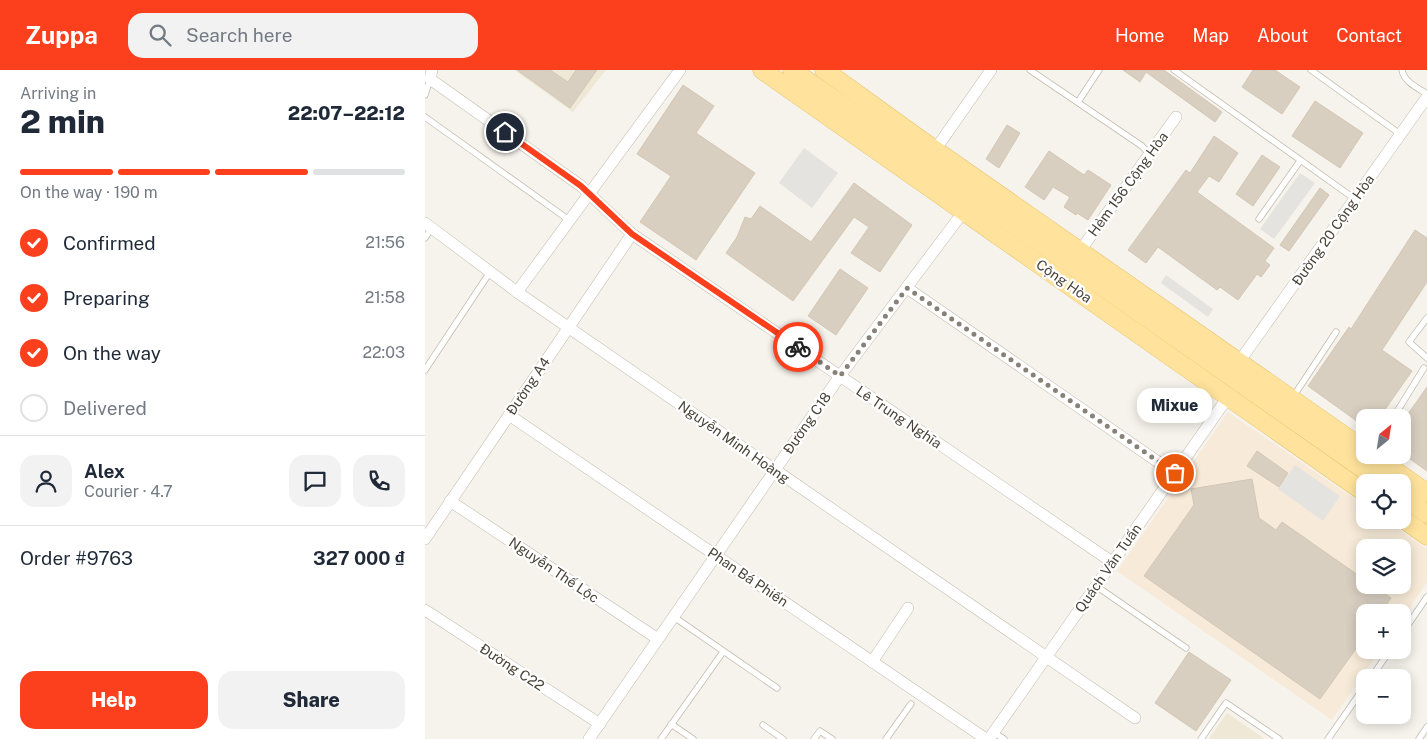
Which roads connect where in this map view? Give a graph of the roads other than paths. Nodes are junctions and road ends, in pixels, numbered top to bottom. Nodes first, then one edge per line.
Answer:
1 (680, 70) edge
2 (762, 70) edge
3 (792, 70) edge
4 (824, 70) edge
5 (991, 70) edge
6 (1030, 70) edge
7 (1099, 70) edge
8 (1174, 70) edge
9 (1311, 70) edge
10 (1402, 70) edge
11 (431, 74) edge
12 (425, 95) edge
13 (1427, 96) edge
14 (1077, 102) junction
15 (1176, 116) dead end
16 (425, 117) edge
17 (1400, 134) junction
18 (935, 150) junction
19 (1149, 154) junction
20 (1301, 161) junction
21 (589, 194) junction
22 (1355, 199) junction
23 (964, 211) junction
24 (1259, 219) dead end
25 (569, 220) junction
26 (428, 225) edge
27 (632, 234) junction
28 (425, 238) edge
29 (1080, 251) junction
30 (490, 272) junction
31 (907, 288) junction
32 (517, 292) junction
33 (1427, 318) edge
34 (568, 327) junction
35 (1336, 332) dead end
36 (1427, 358) edge
37 (1239, 362) junction
38 (1424, 368) dead end
39 (425, 370) edge
40 (840, 376) junction
41 (1228, 397) junction
42 (1292, 399) junction
43 (1399, 409) edge
44 (509, 415) junction
45 (1356, 444) edge
46 (1386, 464) edge
47 (775, 470) junction
48 (1175, 473) junction
49 (1371, 474) edge
50 (1356, 486) edge
51 (1427, 493) edge
52 (450, 501) junction
53 (1411, 503) edge
54 (1427, 514) edge
55 (1411, 525) edge
56 (1427, 536) edge
57 (425, 538) edge
58 (716, 555) junction
59 (1113, 562) junction
60 (1096, 586) junction
61 (1427, 598) edge
62 (908, 608) dead end
63 (425, 610) edge
64 (674, 617) junction
65 (1411, 621) edge
66 (659, 639) junction
67 (1186, 648) dead end
68 (723, 652) junction
69 (1046, 656) junction
70 (872, 662) junction
71 (777, 688) dead end
72 (1356, 699) edge
73 (911, 704) dead end
74 (1135, 718) dead end
75 (599, 724) junction
76 (671, 724) junction
77 (763, 725) dead end
78 (1427, 727) edge
79 (989, 737) edge
80 (589, 739) edge
81 (661, 739) edge
82 (693, 739) edge
83 (783, 739) edge
84 (814, 739) edge
85 (832, 739) edge
86 (887, 739) edge
87 (1003, 739) edge
88 (1201, 739) edge
89 (1279, 739) edge
90 (1328, 739) edge
91 (1419, 739) edge

1 - 21 street
2 - 23 main road, Cộng Hòa
3 - 49 main road, Cộng Hòa
4 - 18 main road
5 - 18 street
6 - 14 lane
7 - 14 lane
8 - 20 lane
9 - 17 lane
10 - 13 lane
11 - 12 lane
11 - 21 street, Lê Trung Nghĩa
13 - 17 street, Đường 20 Cộng Hòa
14 - 19 lane
15 - 19 street, Hẻm 156 Cộng Hòa
16 - 25 lane
17 - 22 street, Đường 20 Cộng Hòa
18 - 29 main road
19 - 29 street, Hẻm 156 Cộng Hòa
20 - 22 lane
20 - 24 lane
21 - 25 street
21 - 27 street, Lê Trung Nghĩa
22 - 37 street, Đường 20 Cộng Hòa
23 - 31 street, Đường C18
23 - 41 main road, Cộng Hòa
25 - 32 street
26 - 28 lane
26 - 30 street, Nguyễn Minh Hoàng
27 - 34 street, Đường A4
27 - 40 street, Lê Trung Nghĩa
29 - 37 main road
30 - 32 street, Nguyễn Minh Hoàng
30 - 39 lane
31 - 40 street, Đường C18
31 - 48 street
32 - 34 street, Nguyễn Minh Hoàng
33 - 36 lane
34 - 44 street, Đường A4
34 - 47 street, Nguyễn Minh Hoàng
35 - 42 lane
37 - 42 main road
38 - 43 lane
40 - 47 street, Đường C18
40 - 59 street, Lê Trung Nghĩa
41 - 48 street, Quách Văn Tuấn
41 - 50 main road, Cộng Hòa
42 - 45 main road
44 - 52 street, Đường A4
44 - 58 street, Phan Bá Phiến
46 - 51 main road
47 - 58 street, Đường C18
47 - 69 street, Nguyễn Minh Hoàng
48 - 59 street, Quách Văn Tuấn
52 - 57 street, Đường A4
52 - 66 street, Nguyễn Thế Lộc
53 - 54 main road
55 - 56 main road
58 - 64 street, Đường C18
58 - 70 street, Phan Bá Phiến
59 - 60 street, Quách Văn Tuấn
60 - 67 lane
60 - 69 street, Quách Văn Tuấn
61 - 65 lane
62 - 70 street
63 - 75 street, Đường C22
64 - 66 street, Đường C18
64 - 68 lane
66 - 75 street, Đường C18
68 - 71 lane
68 - 76 lane
69 - 74 street, Nguyễn Minh Hoàng
69 - 79 street, Quách Văn Tuấn
70 - 79 street, Phan Bá Phiến
72 - 90 lane
73 - 86 lane
75 - 80 street, Đường C18
76 - 81 lane
76 - 82 lane
77 - 83 lane
78 - 91 lane
79 - 87 lane
84 - 85 lane
88 - 89 lane

